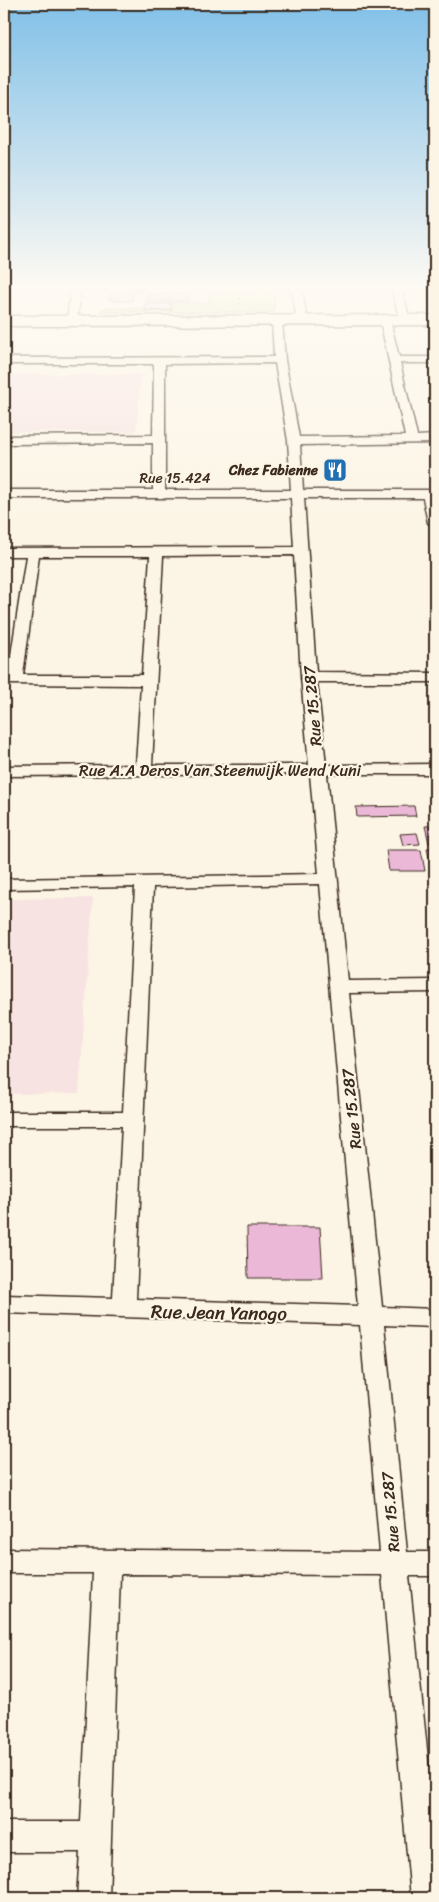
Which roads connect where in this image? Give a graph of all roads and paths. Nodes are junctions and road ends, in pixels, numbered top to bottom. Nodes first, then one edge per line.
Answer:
1 (160, 376) edge
2 (283, 376) edge
3 (399, 376) edge
4 (159, 439) junction
5 (435, 439) edge
6 (4, 440) edge
7 (412, 440) junction
8 (294, 441) junction
9 (159, 493) junction
10 (4, 494) edge
11 (297, 494) junction
12 (432, 494) edge
13 (435, 523) edge
14 (157, 551) junction
15 (300, 551) junction
16 (4, 552) edge
17 (34, 552) junction
18 (435, 676) edge
19 (309, 677) junction
20 (10, 680) edge
21 (149, 680) junction
22 (435, 769) edge
23 (318, 770) junction
24 (4, 771) edge
25 (144, 771) junction
26 (328, 879) junction
27 (144, 883) junction
28 (4, 884) edge
29 (435, 986) edge
30 (338, 987) junction
31 (4, 1119) edge
32 (133, 1119) junction
33 (4, 1304) edge
34 (124, 1309) junction
35 (372, 1316) junction
36 (435, 1318) edge
37 (4, 1561) edge
38 (107, 1562) junction
39 (395, 1564) junction
40 (435, 1564) edge
41 (4, 1837) edge
42 (96, 1837) junction
43 (428, 1840) edge
44 (93, 1898) edge
45 (427, 1898) edge

1 - 4 street
2 - 8 street, Rue 15.287
3 - 7 street
4 - 6 street
4 - 9 street
5 - 7 street
7 - 8 street
8 - 11 street, Rue 15.287
9 - 10 street, Rue 15.424
9 - 11 street, Rue 15.424
11 - 12 street, Rue 15.424
11 - 15 street, Rue 15.287
12 - 13 street
14 - 15 street
14 - 17 street
14 - 21 street
15 - 19 street, Rue 15.287
16 - 17 street
17 - 20 street
18 - 19 street
19 - 23 street, Rue 15.287
20 - 21 street
21 - 25 street
22 - 23 street, Rue A.A Deros Van Steenwijk Wend Kuni
23 - 25 street, Rue A.A Deros Van Steenwijk Wend Kuni
23 - 26 street, Rue 15.287
24 - 25 street, Rue A.A Deros Van Steenwijk Wend Kuni
26 - 27 street
26 - 30 street, Rue 15.287
27 - 28 street
27 - 32 street
29 - 30 street
30 - 35 street, Rue 15.287
31 - 32 street
32 - 34 street
33 - 34 street, Rue Jean Yanogo
34 - 35 street, Rue Jean Yanogo
35 - 36 street, Rue Jean Yanogo
35 - 39 street, Rue 15.287
37 - 38 street
38 - 39 street
38 - 42 street
39 - 40 street
39 - 43 street, Rue 15.287
41 - 42 street
42 - 44 street
43 - 45 street, Rue 15.287

